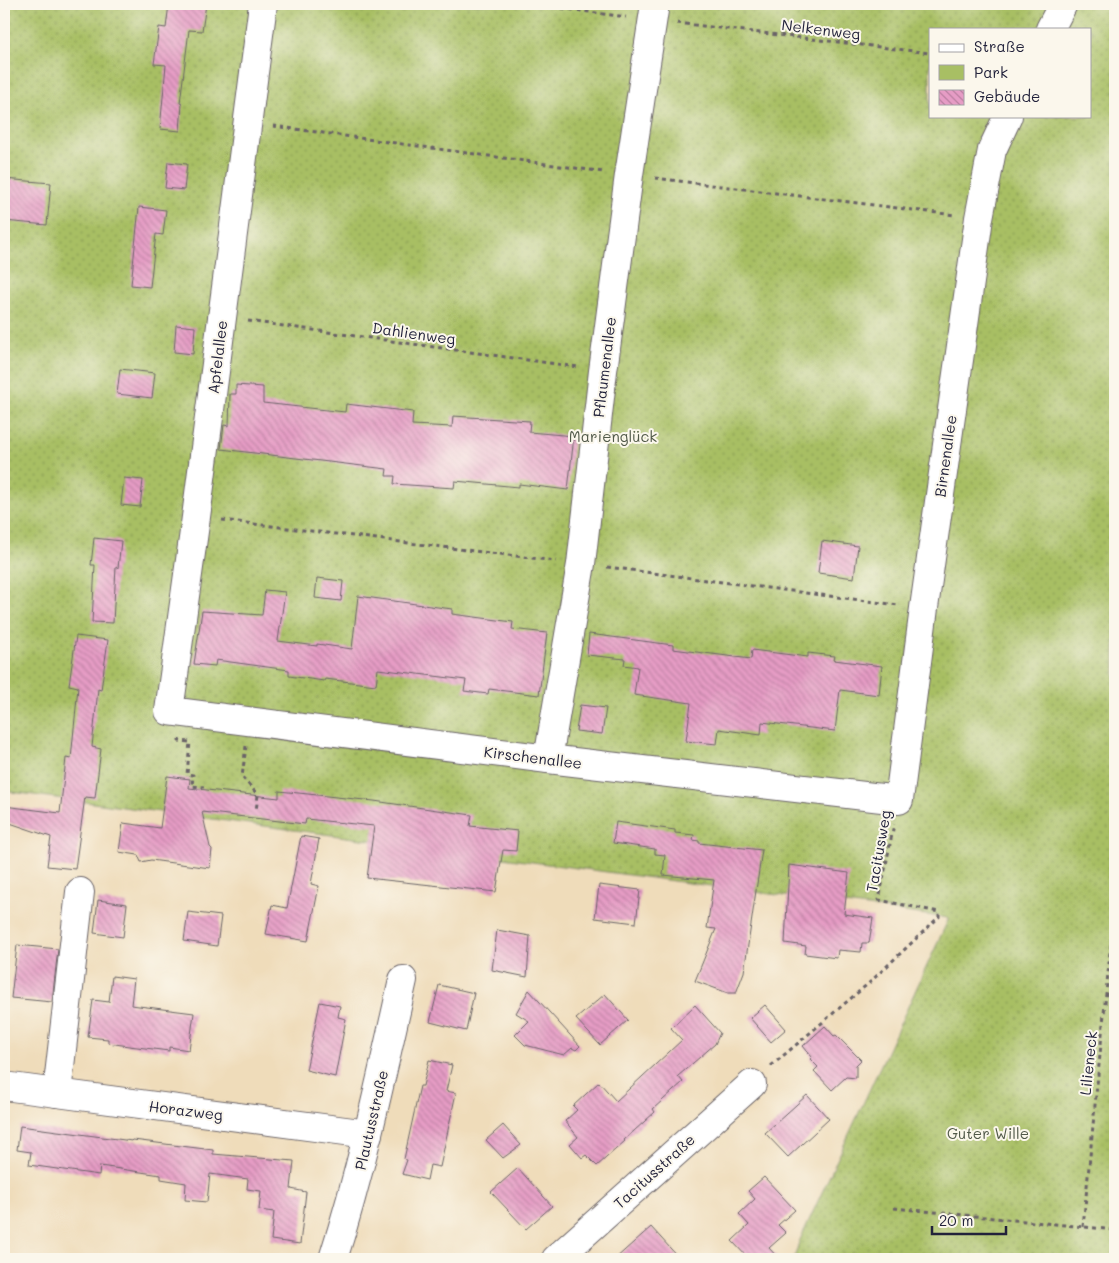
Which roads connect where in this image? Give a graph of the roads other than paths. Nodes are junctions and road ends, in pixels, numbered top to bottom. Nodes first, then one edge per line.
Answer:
1 (263, 4) edge
2 (1063, 4) edge
3 (654, 12) edge
4 (1051, 28) edge
5 (1007, 118) edge
6 (176, 711) joint
7 (548, 759) junction
8 (899, 800) joint
9 (80, 892) dead end
10 (402, 980) dead end
11 (752, 1084) road end
12 (4, 1086) edge
13 (57, 1094) junction
14 (368, 1134) junction
15 (332, 1259) edge
16 (556, 1259) edge

1 - 6 street, Apfelallee
2 - 4 street
3 - 7 street, Pflaumenallee
5 - 8 street, Birnenallee
6 - 7 street, Kirschenallee
7 - 8 street, Kirschenallee
9 - 13 street
10 - 14 street, Plautusstraße
11 - 16 street, Tacitusstraße
12 - 13 street, Horazweg
13 - 14 street, Horazweg
14 - 15 street, Plautusstraße

